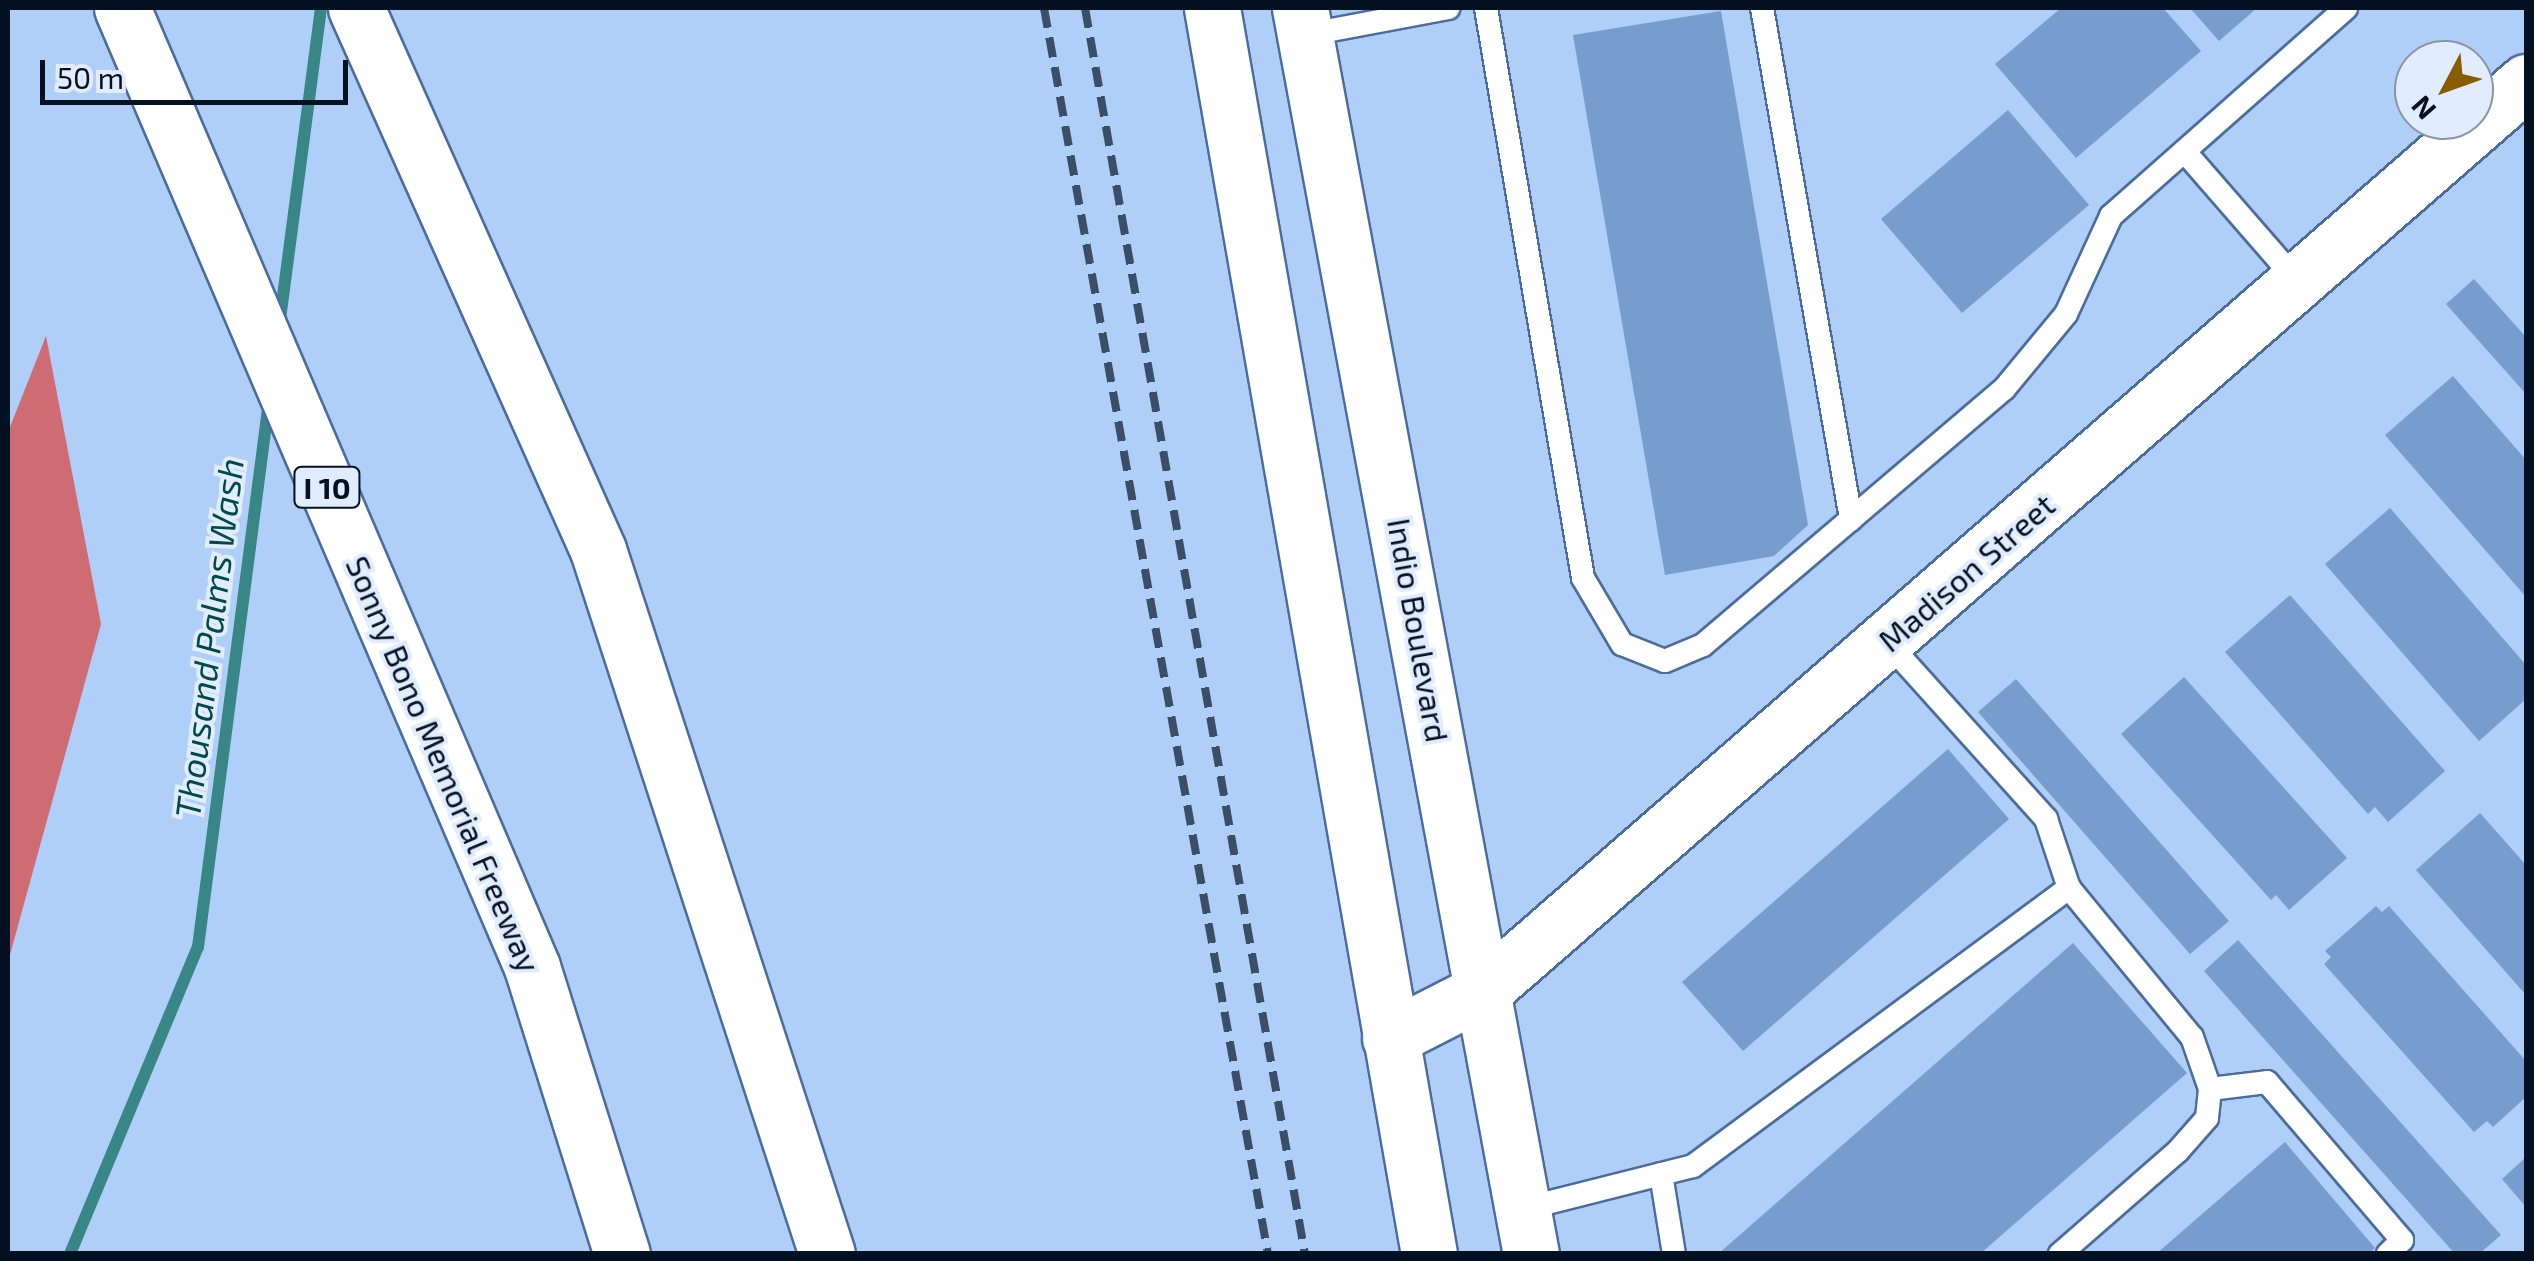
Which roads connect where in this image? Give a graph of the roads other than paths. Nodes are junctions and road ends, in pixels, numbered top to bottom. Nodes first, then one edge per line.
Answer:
1 (122, 8) edge
2 (356, 8) edge
3 (1212, 8) edge
4 (1448, 8) edge
5 (1486, 8) edge
6 (1762, 8) edge
7 (2346, 8) edge
8 (1303, 21) edge
9 (2526, 82) edge
10 (2185, 152) junction
11 (2298, 282) junction
12 (1851, 519) junction
13 (1886, 641) junction
14 (2070, 888) junction
15 (1484, 990) junction
16 (1390, 1038) junction
17 (2210, 1090) junction
18 (1661, 1174) junction
19 (1527, 1231) edge
20 (622, 1254) edge
21 (827, 1254) edge
22 (1430, 1254) edge
23 (1674, 1254) edge
24 (2060, 1254) edge
25 (2388, 1254) edge

1 - 20 main road, Sonny Bono Memorial Freeway / I 10
2 - 21 main road
3 - 16 main road
4 - 8 lane
5 - 12 lane
6 - 12 lane
7 - 10 lane
8 - 15 main road, Indio Boulevard
9 - 11 main road, Madison Street
10 - 11 lane
10 - 12 lane
11 - 13 main road, Madison Street
13 - 14 lane
13 - 15 main road, Madison Street
14 - 17 lane
14 - 18 lane
15 - 16 main road, Madison Street
15 - 19 main road, Indio Boulevard
16 - 22 main road
17 - 24 lane
17 - 25 lane
18 - 19 lane
18 - 23 lane

